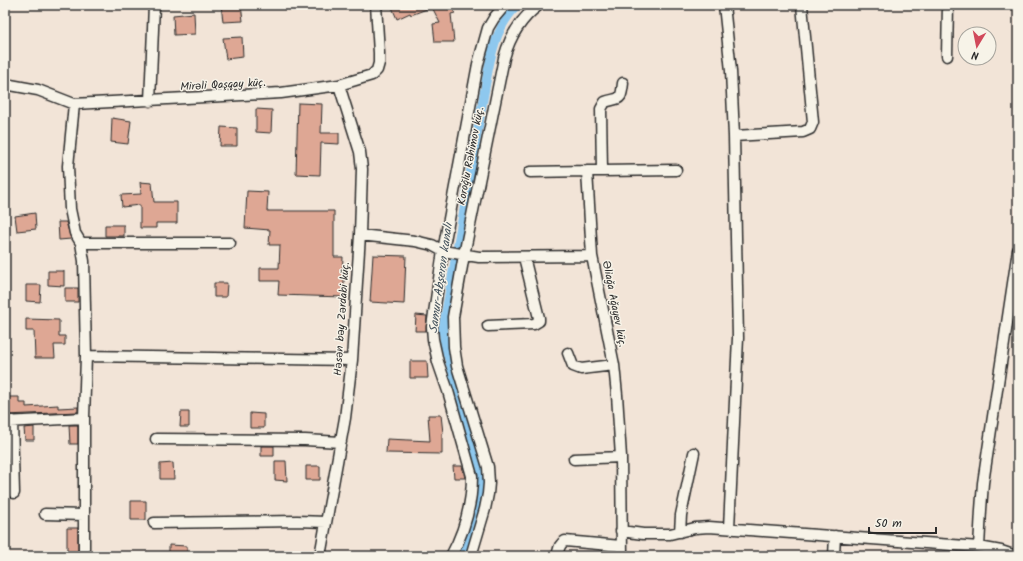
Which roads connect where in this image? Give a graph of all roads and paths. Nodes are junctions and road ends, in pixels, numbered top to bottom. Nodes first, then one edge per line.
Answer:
1 (154, 5) edge
2 (376, 5) edge
3 (505, 5) edge
4 (539, 5) edge
5 (724, 5) edge
6 (802, 5) edge
7 (948, 5) edge
8 (948, 56) dead end
9 (624, 83) dead end
10 (5, 84) edge
11 (339, 85) junction
12 (150, 101) junction
13 (74, 104) junction
14 (734, 136) junction
15 (676, 170) dead end
16 (587, 171) junction
17 (602, 171) junction
18 (530, 172) dead end
19 (360, 235) junction
20 (81, 243) junction
21 (230, 244) dead end
22 (1018, 250) edge
23 (443, 251) junction
24 (464, 255) junction
25 (592, 256) junction
26 (524, 257) junction
27 (488, 326) dead end
28 (568, 353) dead end
29 (86, 356) junction
30 (352, 360) junction
31 (614, 365) junction
32 (84, 418) junction
33 (9, 422) edge
34 (156, 439) dead end
35 (341, 442) junction
36 (694, 453) dead end
37 (621, 457) junction
38 (574, 459) dead end
39 (14, 492) dead end
40 (45, 514) dead end
41 (84, 515) junction
42 (326, 522) junction
43 (154, 523) dead end
44 (729, 528) junction
45 (621, 531) junction
46 (680, 532) junction
47 (835, 536) junction
48 (1018, 546) edge
49 (979, 547) junction
50 (622, 551) edge
51 (84, 556) edge
52 (320, 556) edge
53 (451, 556) edge
54 (471, 556) edge
55 (557, 556) edge
56 (834, 556) edge
57 (1013, 556) edge

1 - 12 street
2 - 11 street, Mirəli Qaşqay küç.
3 - 23 street, Koroğlu Rəhimov küç.
4 - 24 street, Koroğlu Rəhimov küç.
5 - 14 street
6 - 14 street
7 - 8 street
9 - 17 street
10 - 13 street, Mirəli Qaşqay küç.
11 - 12 street, Mirəli Qaşqay küç.
11 - 19 street, Həsən bəy Zərdabi küç.
12 - 13 street, Mirəli Qaşqay küç.
13 - 20 street
14 - 44 street
15 - 17 street
16 - 17 street
16 - 18 street
16 - 25 street, Əliağa Ağayev küç.
19 - 23 street
19 - 30 street, Həsən bəy Zərdabi küç.
20 - 21 street
20 - 29 street
22 - 49 street
23 - 24 street
23 - 53 street, Koroğlu Rəhimov küç.
24 - 26 street
24 - 54 street, Koroğlu Rəhimov küç.
25 - 26 street
25 - 31 street, Əliağa Ağayev küç.
26 - 27 street
28 - 31 street
29 - 30 street
29 - 32 street
30 - 35 street, Həsən bəy Zərdabi küç.
31 - 37 street, Əliağa Ağayev küç.
32 - 33 street
32 - 41 street
33 - 39 street
34 - 35 street
35 - 42 street, Həsən bəy Zərdabi küç.
36 - 46 street
37 - 38 street
37 - 45 street, Əliağa Ağayev küç.
40 - 41 street
41 - 51 street
42 - 43 street
42 - 52 street, Həsən bəy Zərdabi küç.
44 - 46 street
44 - 47 street
45 - 46 street
45 - 50 street, Əliağa Ağayev küç.
47 - 49 street
47 - 56 street
48 - 57 street
49 - 57 street
50 - 55 street

